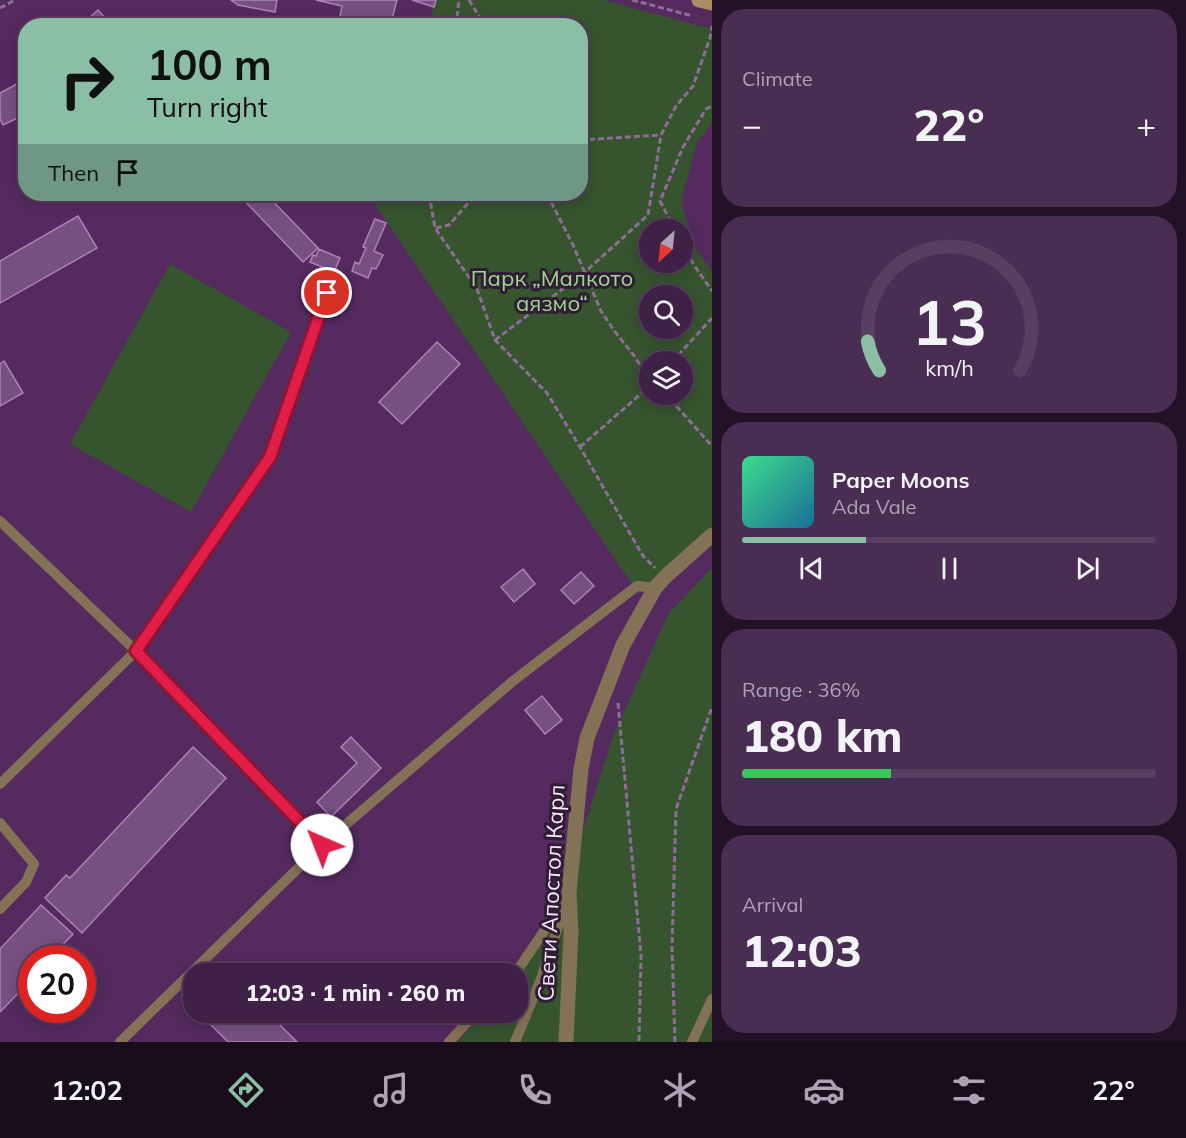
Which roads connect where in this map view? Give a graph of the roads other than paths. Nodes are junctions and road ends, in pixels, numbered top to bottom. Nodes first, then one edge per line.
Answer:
1 (327, 293) dead end
2 (0, 521) edge
3 (712, 535) edge
4 (660, 582) junction
5 (136, 651) junction
6 (0, 784) edge
7 (0, 824) edge
8 (322, 845) junction
9 (569, 893) junction
10 (0, 909) edge
11 (522, 963) edge
12 (712, 999) edge
13 (467, 1023) edge
14 (120, 1042) edge
15 (449, 1042) edge
16 (516, 1042) edge
17 (566, 1042) edge
18 (692, 1042) edge

1 - 5 lane
2 - 5 lane
3 - 4 street, Свети Апостол Карл
4 - 8 lane
4 - 9 street, Свети Апостол Карл
5 - 6 lane
5 - 8 lane
7 - 10 lane
8 - 14 lane
9 - 11 lane
9 - 16 lane
9 - 17 street, Свети Апостол Карл
12 - 18 lane
13 - 15 lane

